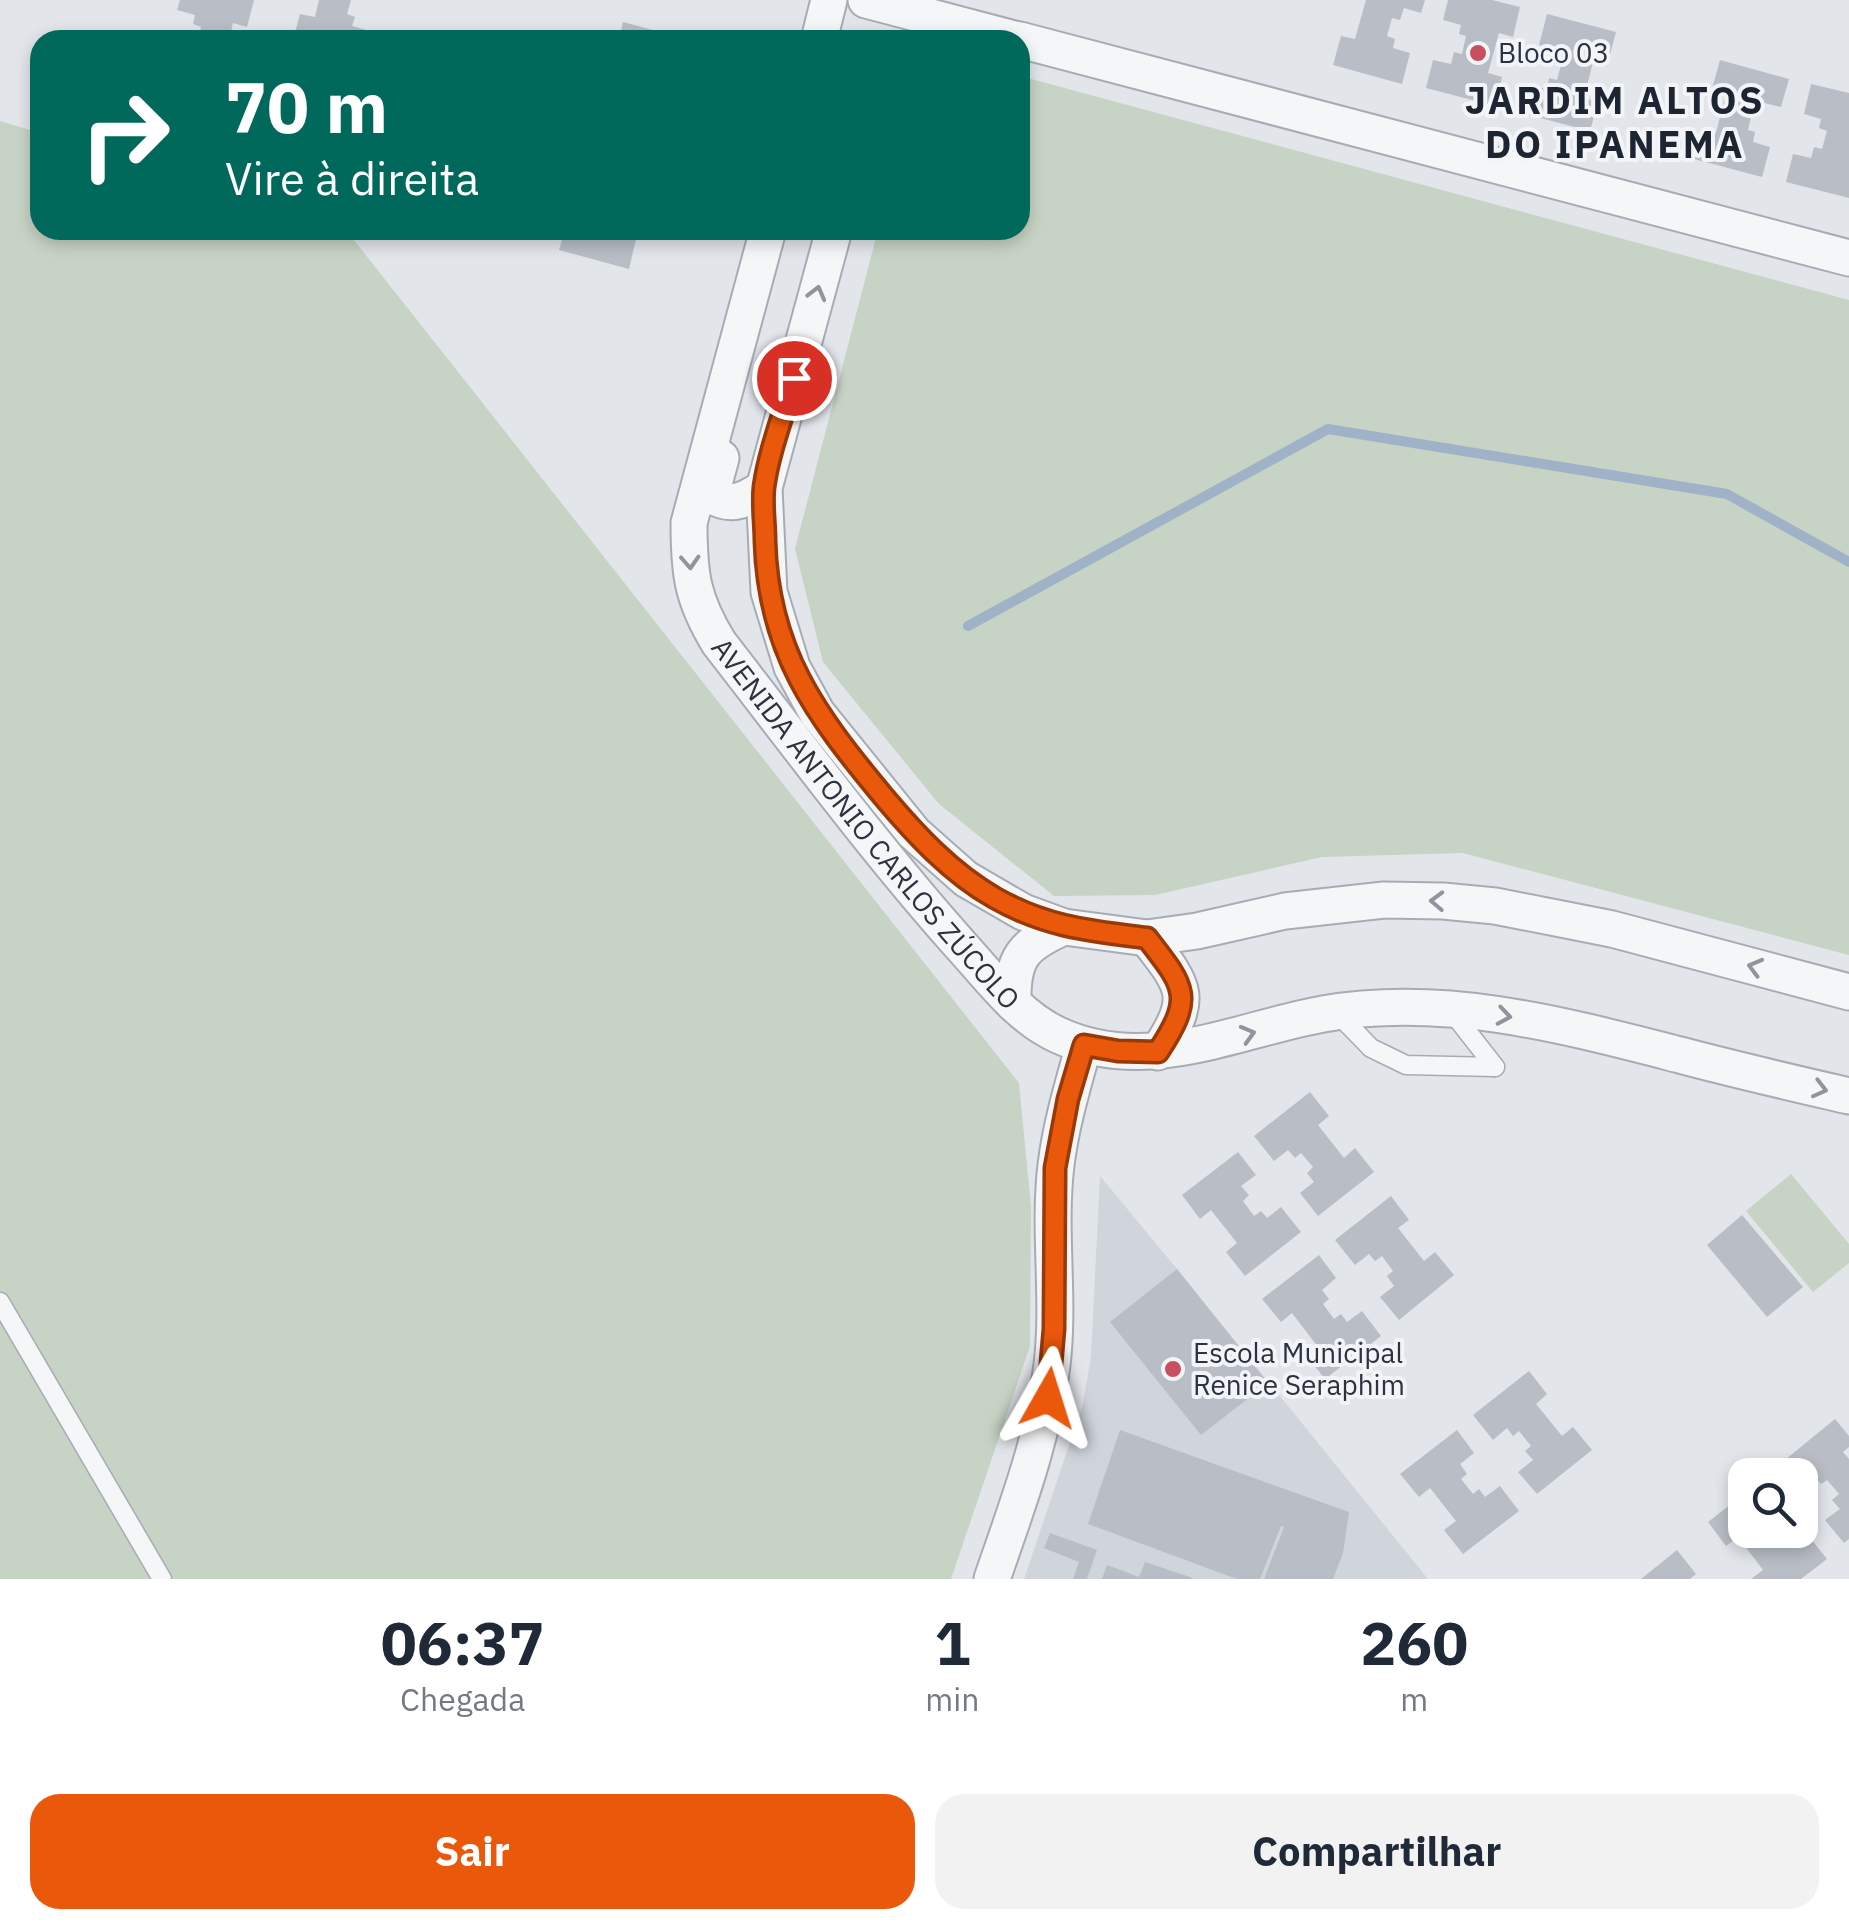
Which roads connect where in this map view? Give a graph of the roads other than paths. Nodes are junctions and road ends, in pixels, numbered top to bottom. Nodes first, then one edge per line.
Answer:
1 (829, 0) edge
2 (886, 12) edge
3 (821, 30) edge
4 (972, 30) edge
5 (1030, 43) edge
6 (767, 240) edge
7 (773, 240) edge
8 (831, 240) edge
9 (1849, 258) edge
10 (764, 488) junction
11 (1064, 928) junction
12 (1147, 938) junction
13 (1849, 992) edge
14 (1013, 1002) junction
15 (1448, 1007) junction
16 (1337, 1013) junction
17 (1084, 1045) junction
18 (1158, 1052) junction
19 (1849, 1096) edge
20 (0, 1302) edge
21 (162, 1579) edge
22 (992, 1579) edge

1 - 3 street
2 - 4 street
5 - 9 street
6 -> 14 street, AVENIDA ANTONIO CARLOS ZÚCOLO
7 - 10 street, AVENIDA ANTONIO CARLOS ZÚCOLO
10 -> 8 street, AVENIDA ANTONIO CARLOS ZÚCOLO
10 - 11 street, AVENIDA ANTONIO CARLOS ZÚCOLO
11 - 12 street
11 - 14 street, AVENIDA ANTONIO CARLOS ZÚCOLO
13 -> 12 street
12 - 18 street
14 - 17 street
15 - 16 street
15 - 16 lane
15 -> 19 street
18 -> 16 street
17 - 18 street
17 - 22 street
20 - 21 lane

